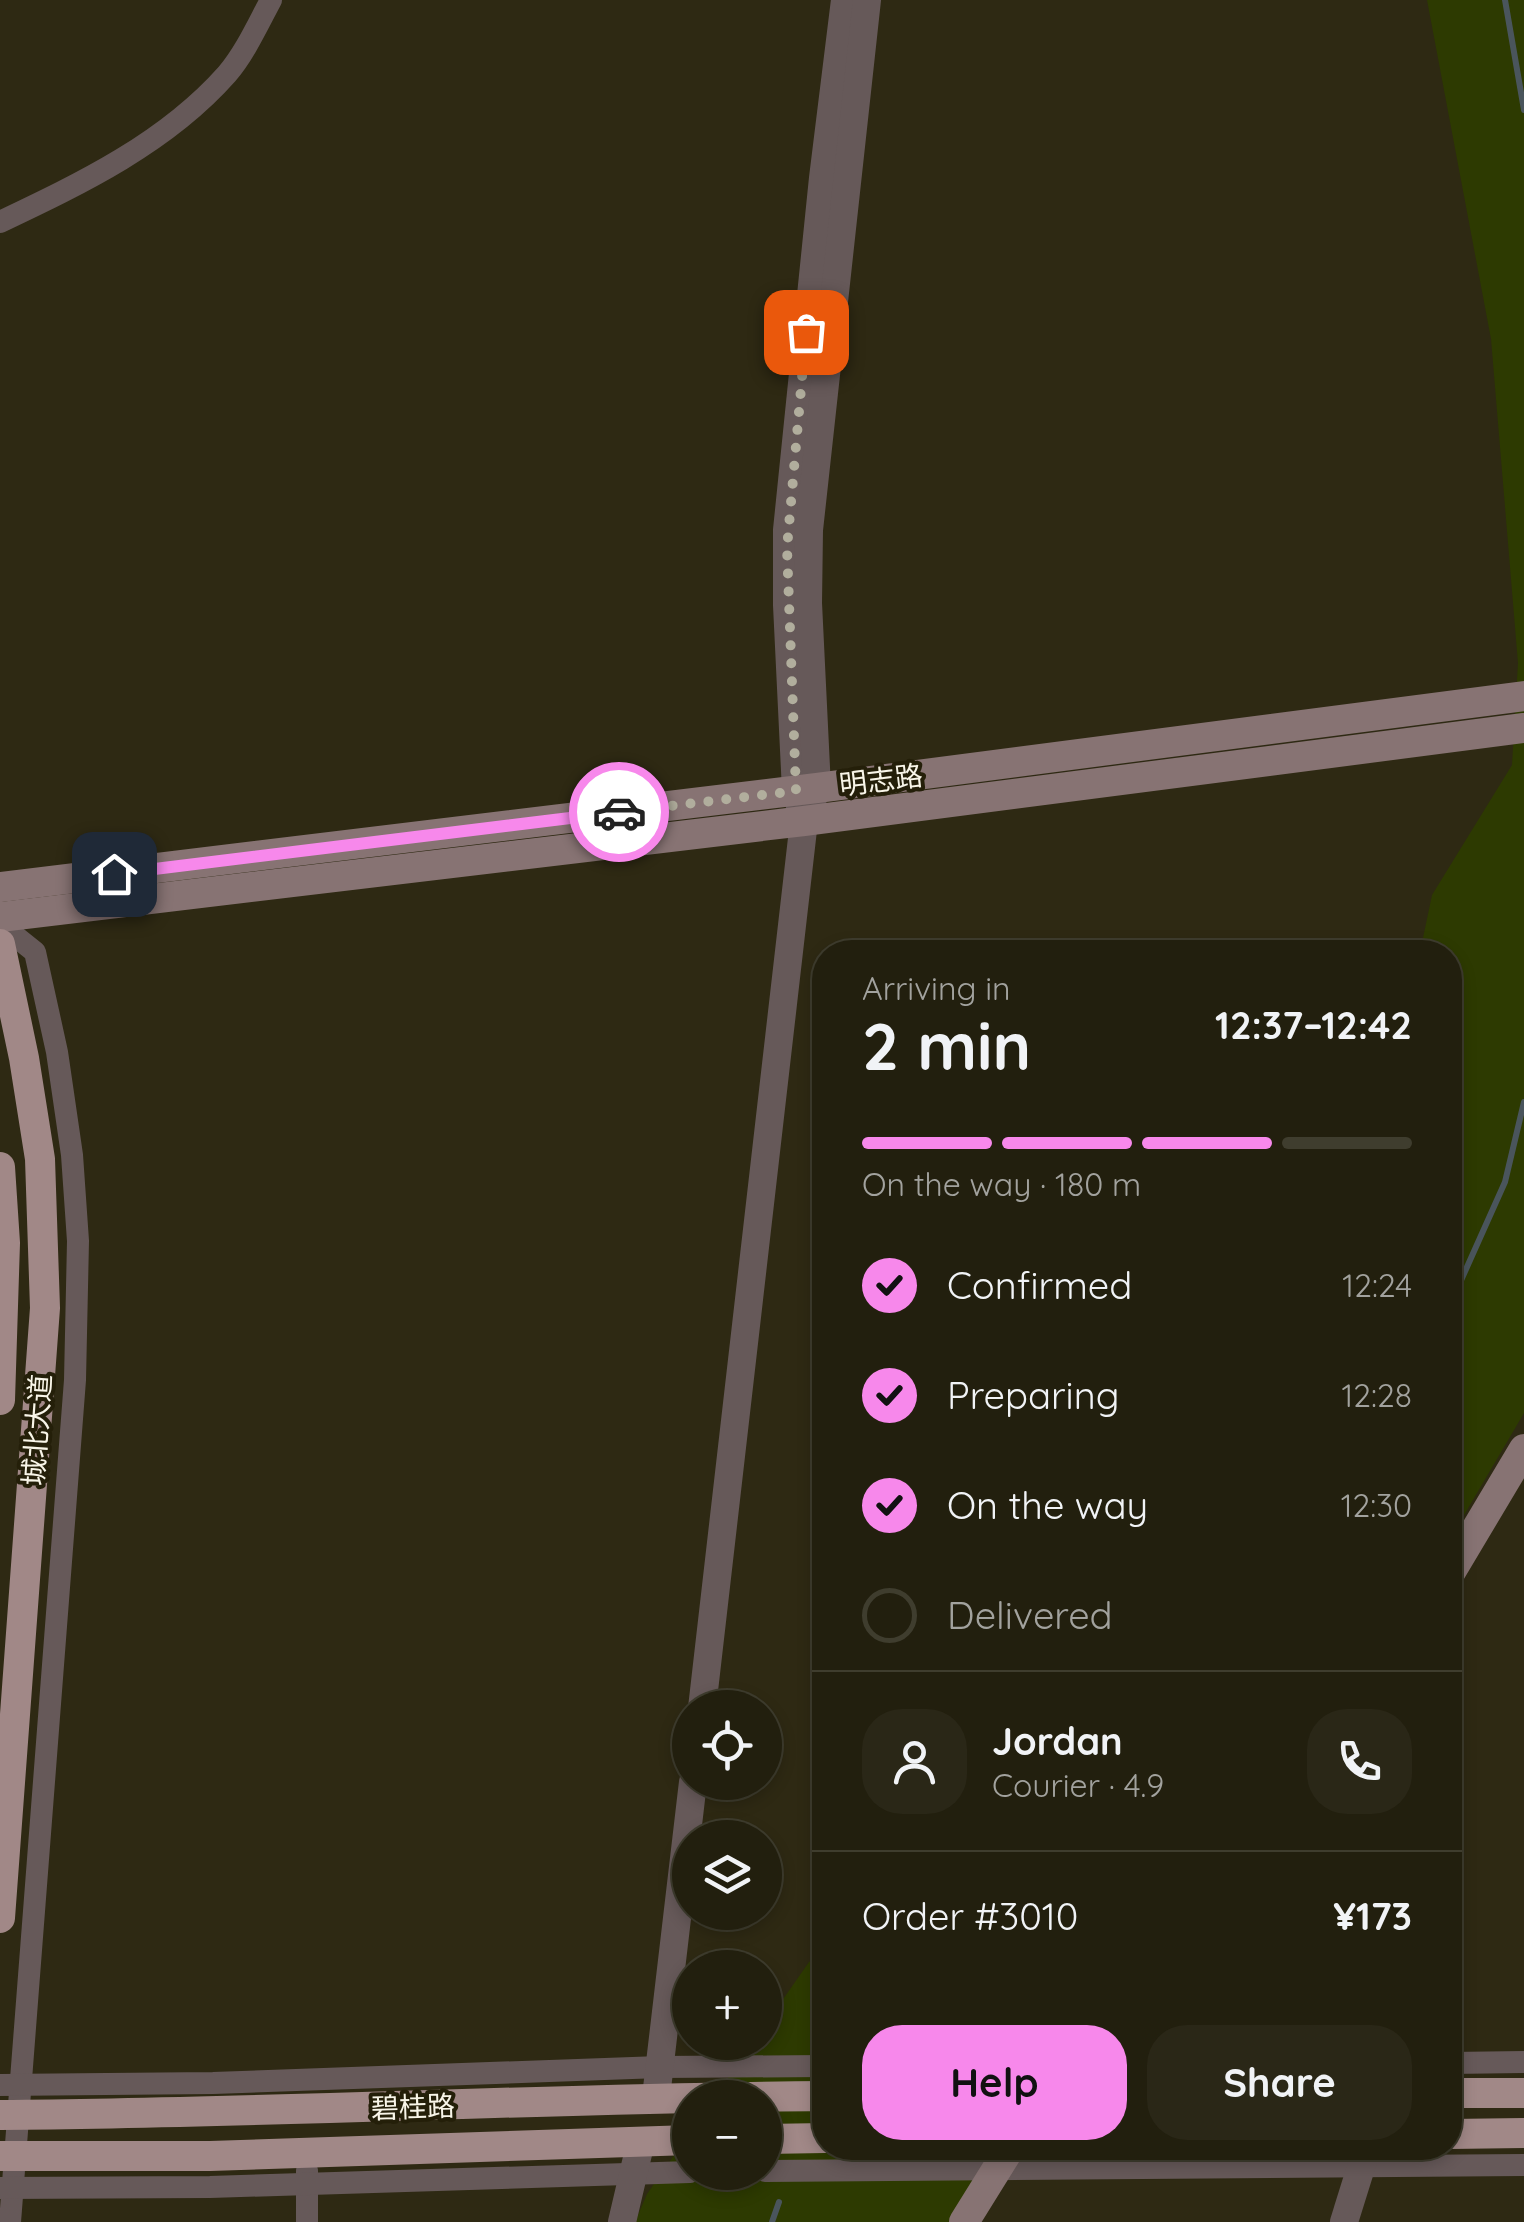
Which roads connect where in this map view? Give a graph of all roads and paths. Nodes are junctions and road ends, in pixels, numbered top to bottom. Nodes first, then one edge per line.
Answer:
1 (270, 0) edge
2 (836, 0) edge
3 (856, 1) edge
4 (0, 222) edge
5 (1524, 696) edge
6 (1524, 728) edge
7 (806, 790) junction
8 (804, 821) junction
9 (0, 887) edge
10 (0, 921) edge
11 (0, 944) edge
12 (0, 1168) edge
13 (0, 1400) edge
14 (1524, 1449) edge
15 (1462, 1553) edge
16 (704, 1690) edge
17 (691, 1800) edge
18 (0, 1918) edge
19 (1524, 2062) edge
20 (1462, 2063) edge
21 (812, 2067) edge
22 (658, 2082) junction
23 (1524, 2092) edge
24 (1462, 2093) edge
25 (812, 2095) edge
26 (9, 2100) edge
27 (1462, 2134) edge
28 (1524, 2134) edge
29 (812, 2138) edge
30 (782, 2139) edge
31 (672, 2140) edge
32 (641, 2141) junction
33 (307, 2152) junction
34 (7, 2156) edge
35 (949, 2160) edge
36 (1002, 2160) edge
37 (1363, 2160) edge
38 (1424, 2160) edge
39 (1524, 2165) edge
40 (782, 2169) edge
41 (672, 2172) edge
42 (634, 2173) junction
43 (307, 2184) junction
44 (6, 2188) edge
45 (10, 2222) edge
46 (307, 2222) edge
47 (622, 2222) edge
48 (964, 2222) edge
49 (1344, 2222) edge

1 - 4 street
2 - 3 street
3 - 7 street
5 - 7 main road, 明志路
6 - 8 main road, 明志路
7 - 8 street
7 - 9 main road, 明志路
8 - 10 main road, 明志路
8 - 16 street
10 - 26 street
11 - 18 main road, 城北大道
12 - 13 main road, 城北大道
14 - 15 main road
17 - 22 street
19 - 20 street
21 - 22 street
22 - 25 main road, 碧桂路
22 - 26 main road, 碧桂路
23 - 24 main road
26 - 34 street
27 - 28 main road
29 - 30 main road
31 - 32 main road, 碧桂路
32 - 33 main road, 碧桂路
32 - 42 street
33 - 34 main road, 碧桂路
33 - 43 street
34 - 44 street
35 - 40 street
36 - 48 main road
37 - 49 street
38 - 39 street
41 - 42 street
42 - 43 street
42 - 47 street
43 - 44 street
43 - 46 street
44 - 45 street

